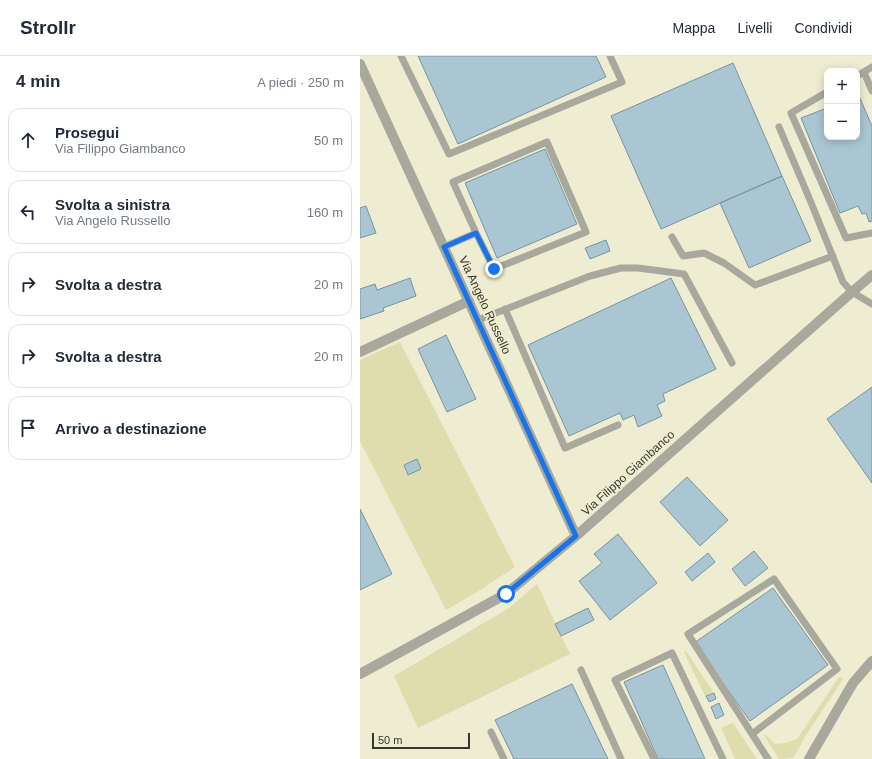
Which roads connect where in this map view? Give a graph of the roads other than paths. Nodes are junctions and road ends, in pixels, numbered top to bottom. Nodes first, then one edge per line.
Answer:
1 (401, 56) edge
2 (610, 56) edge
3 (360, 64) edge
4 (872, 68) edge
5 (864, 72) junction
6 (860, 74) edge
7 (872, 91) edge
8 (824, 94) edge
9 (779, 127) dead end
10 (476, 233) junction
11 (872, 233) edge
12 (672, 237) dead end
13 (444, 247) junction
14 (833, 256) junction
15 (872, 275) edge
16 (852, 292) junction
17 (469, 301) junction
18 (872, 304) edge
19 (505, 309) junction
20 (478, 320) junction
21 (360, 352) edge
22 (732, 363) dead end
23 (618, 425) dead end
24 (576, 536) junction
25 (872, 661) edge
26 (581, 670) dead end
27 (360, 674) edge
28 (491, 732) dead end
29 (752, 734) junction
30 (504, 759) edge
31 (621, 759) edge
32 (654, 759) edge
33 (723, 759) edge
34 (768, 759) edge
35 (809, 759) edge

1 - 2 lane
3 - 13 street, Via Angelo Russello
4 - 5 lane
5 - 6 lane
5 - 7 lane
8 - 11 lane
9 - 14 lane
10 - 10 lane
10 - 13 lane
12 - 14 lane
13 - 17 street, Via Angelo Russello
14 - 16 lane
15 - 16 street, Via Filippo Giambanco
16 - 18 lane
16 - 24 street, Via Filippo Giambanco
17 - 20 street, Via Angelo Russello
17 - 21 street
19 - 20 lane
19 - 22 lane
19 - 23 lane
20 - 24 street, Via Angelo Russello
24 - 27 street, Via Filippo Giambanco
25 - 35 street
26 - 31 lane
28 - 30 lane
29 - 29 lane
29 - 34 lane
32 - 33 lane

